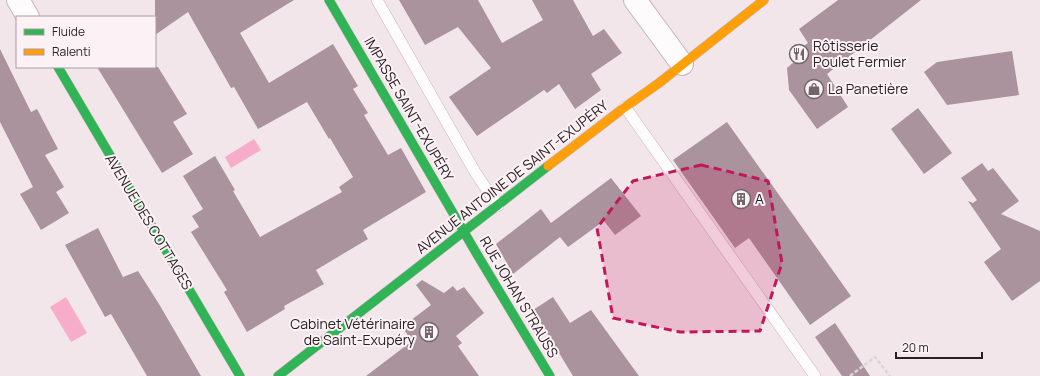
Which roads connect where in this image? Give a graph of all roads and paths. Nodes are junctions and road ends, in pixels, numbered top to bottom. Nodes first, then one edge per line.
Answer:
1 (18, 0) edge
2 (329, 0) edge
3 (377, 0) edge
4 (635, 0) edge
5 (764, 0) edge
6 (27, 16) edge
7 (682, 64) junction
8 (59, 68) edge
9 (625, 107) junction
10 (498, 206) junction
11 (464, 232) junction
12 (240, 376) edge
13 (278, 376) edge
14 (550, 376) edge
15 (815, 376) edge
16 (850, 376) edge
17 (890, 376) edge

1 - 6 street
2 - 11 street, IMPASSE SAINT-EXUPÉRY
3 - 10 lane
4 - 7 street
5 - 7 street, AVENUE ANTOINE DE SAINT-EXUPÉRY
7 - 9 street, AVENUE ANTOINE DE SAINT-EXUPÉRY
8 - 12 street, AVENUE DES COTTAGES
9 - 10 street, AVENUE ANTOINE DE SAINT-EXUPÉRY
9 - 15 lane
10 - 11 street, AVENUE ANTOINE DE SAINT-EXUPÉRY
11 - 13 street, AVENUE ANTOINE DE SAINT-EXUPÉRY
11 - 14 street, RUE JOHAN STRAUSS
16 - 17 path

